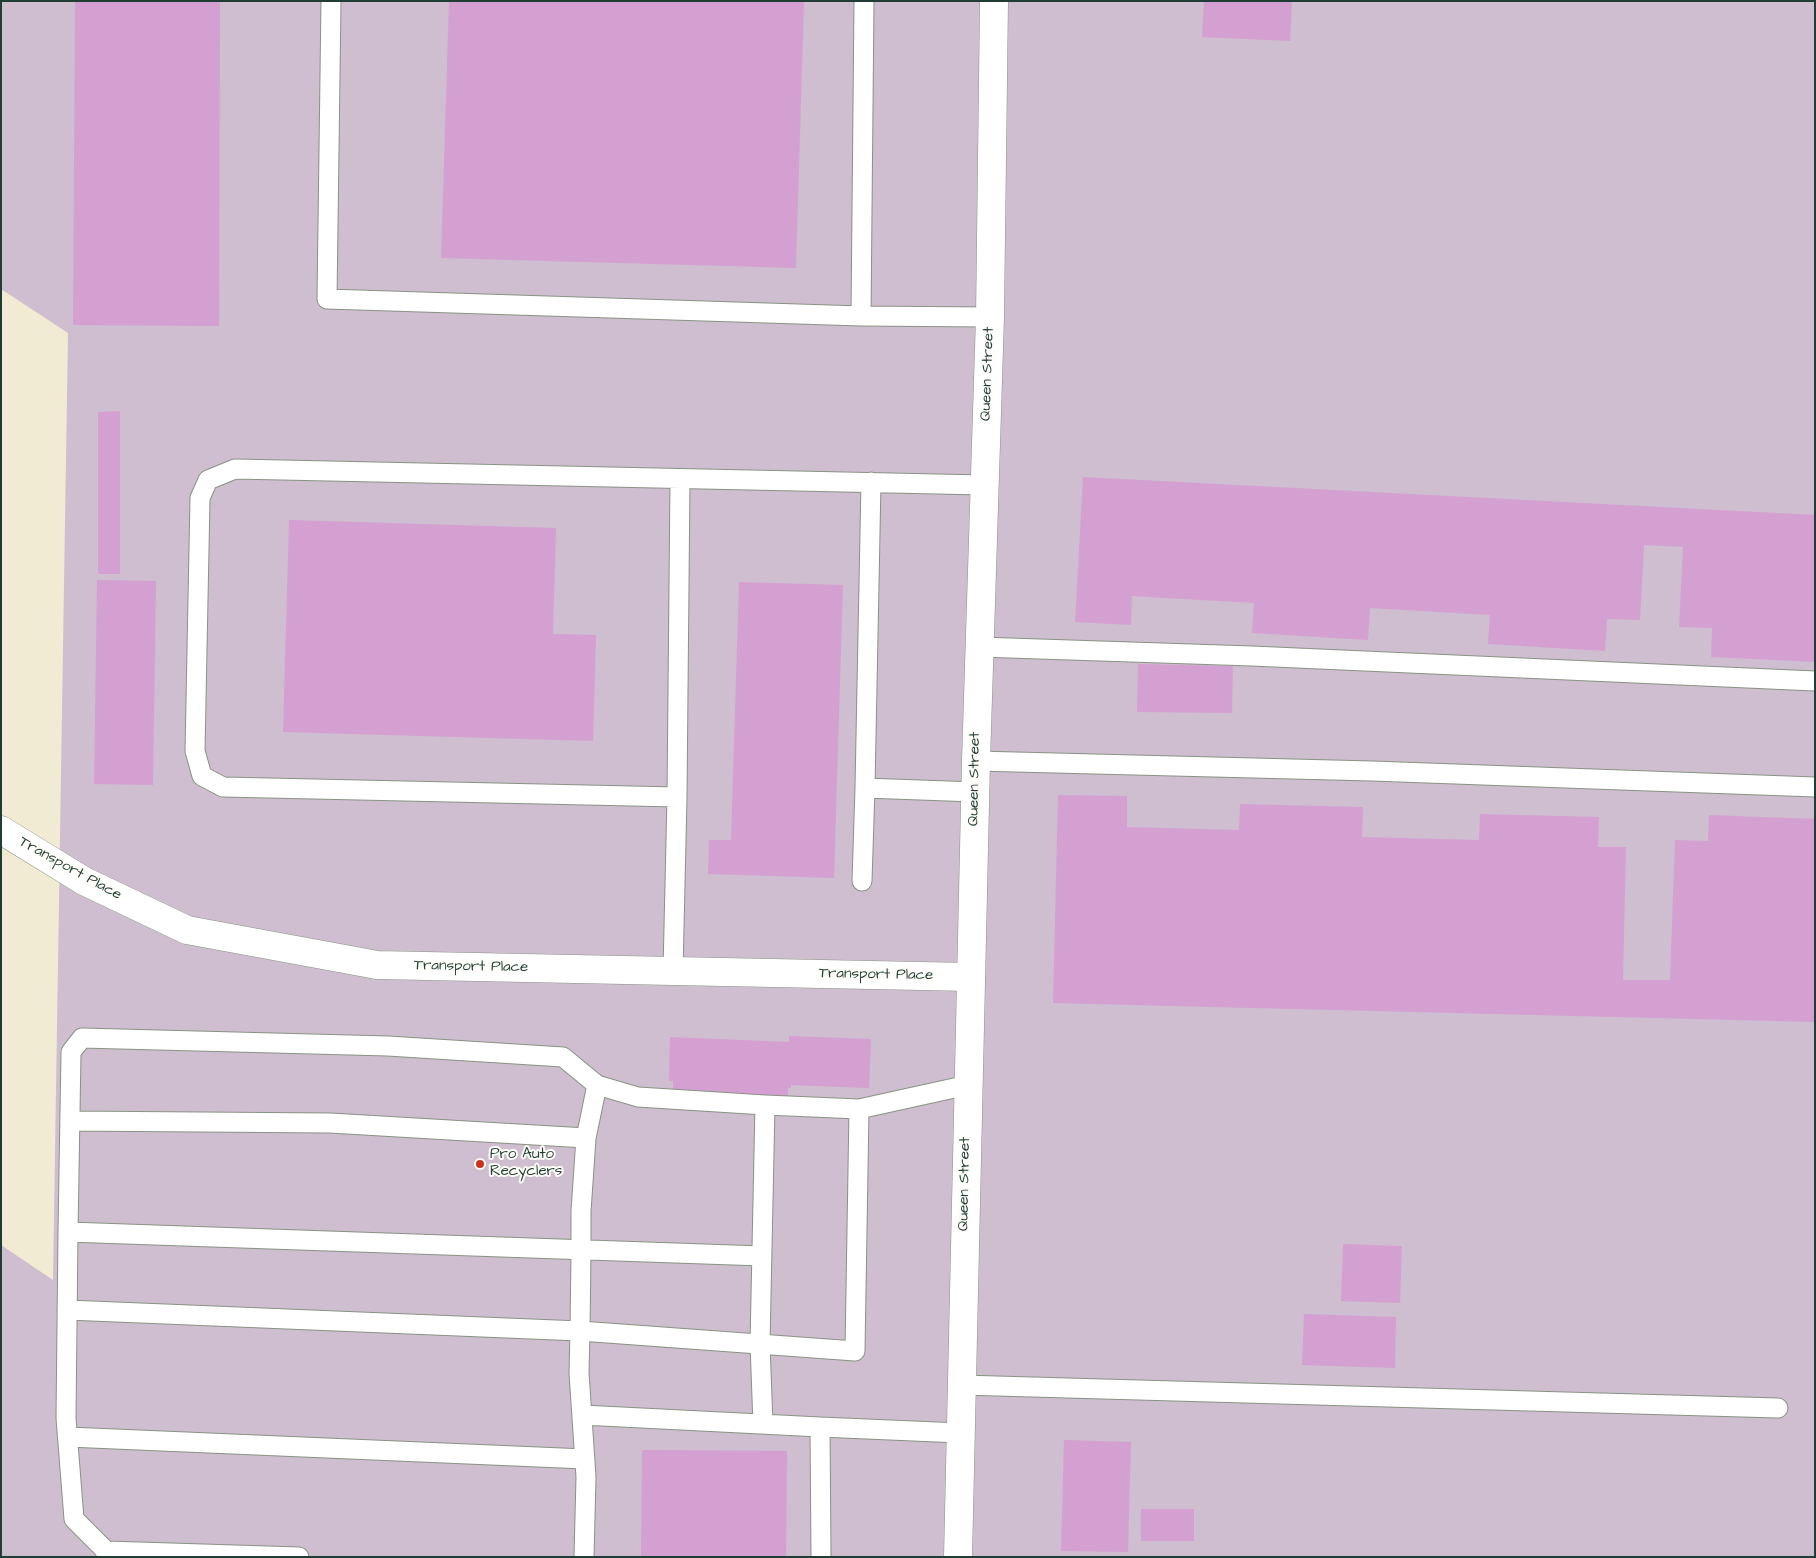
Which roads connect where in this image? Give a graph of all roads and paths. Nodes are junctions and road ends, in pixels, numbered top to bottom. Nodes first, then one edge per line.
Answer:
1 (331, 1) edge
2 (864, 1) edge
3 (994, 1) edge
4 (861, 316) junction
5 (990, 317) junction
6 (680, 479) junction
7 (871, 482) junction
8 (984, 485) junction
9 (979, 647) junction
10 (1815, 681) edge
11 (976, 761) junction
12 (1815, 787) edge
13 (865, 788) junction
14 (975, 792) junction
15 (677, 797) junction
16 (1, 830) edge
17 (862, 881) dead end
18 (673, 971) junction
19 (970, 977) junction
20 (597, 1085) junction
21 (968, 1085) junction
22 (765, 1105) junction
23 (859, 1109) junction
24 (70, 1121) junction
25 (586, 1138) junction
26 (68, 1232) junction
27 (581, 1251) junction
28 (762, 1256) junction
29 (67, 1310) junction
30 (580, 1331) junction
31 (760, 1344) junction
32 (961, 1386) junction
33 (1778, 1408) dead end
34 (582, 1415) junction
35 (762, 1424) junction
36 (820, 1427) junction
37 (960, 1433) junction
38 (68, 1437) junction
39 (585, 1459) junction
40 (106, 1554) edge
41 (299, 1557) edge
42 (584, 1557) edge
43 (821, 1557) edge
44 (958, 1557) edge

1 - 4 lane
2 - 4 lane
3 - 5 street, Queen Street
4 - 5 lane
5 - 8 street, Queen Street
6 - 7 lane
6 - 15 lane
6 - 15 lane
7 - 8 lane
7 - 13 lane
8 - 9 street, Queen Street
9 - 10 lane
9 - 11 street, Queen Street
11 - 12 lane
11 - 14 street, Queen Street
13 - 14 lane
13 - 17 lane
14 - 19 street, Queen Street
15 - 18 lane
16 - 18 street, Transport Place
18 - 19 street, Transport Place
19 - 21 street, Queen Street
20 - 22 lane
20 - 24 lane
20 - 25 lane
21 - 23 lane
21 - 32 street, Queen Street
22 - 23 lane
22 - 28 lane
23 - 31 lane
24 - 25 lane
24 - 26 lane
25 - 27 lane
26 - 27 lane
26 - 29 lane
27 - 28 lane
27 - 30 lane
28 - 31 lane
29 - 30 lane
29 - 38 lane
30 - 31 lane
30 - 34 lane
31 - 35 lane
32 - 33 lane
32 - 37 street, Queen Street
34 - 35 lane
34 - 39 lane
35 - 36 lane
36 - 37 lane
36 - 43 lane
37 - 44 street, Queen Street
38 - 39 lane
38 - 40 lane
39 - 42 lane
40 - 41 lane

